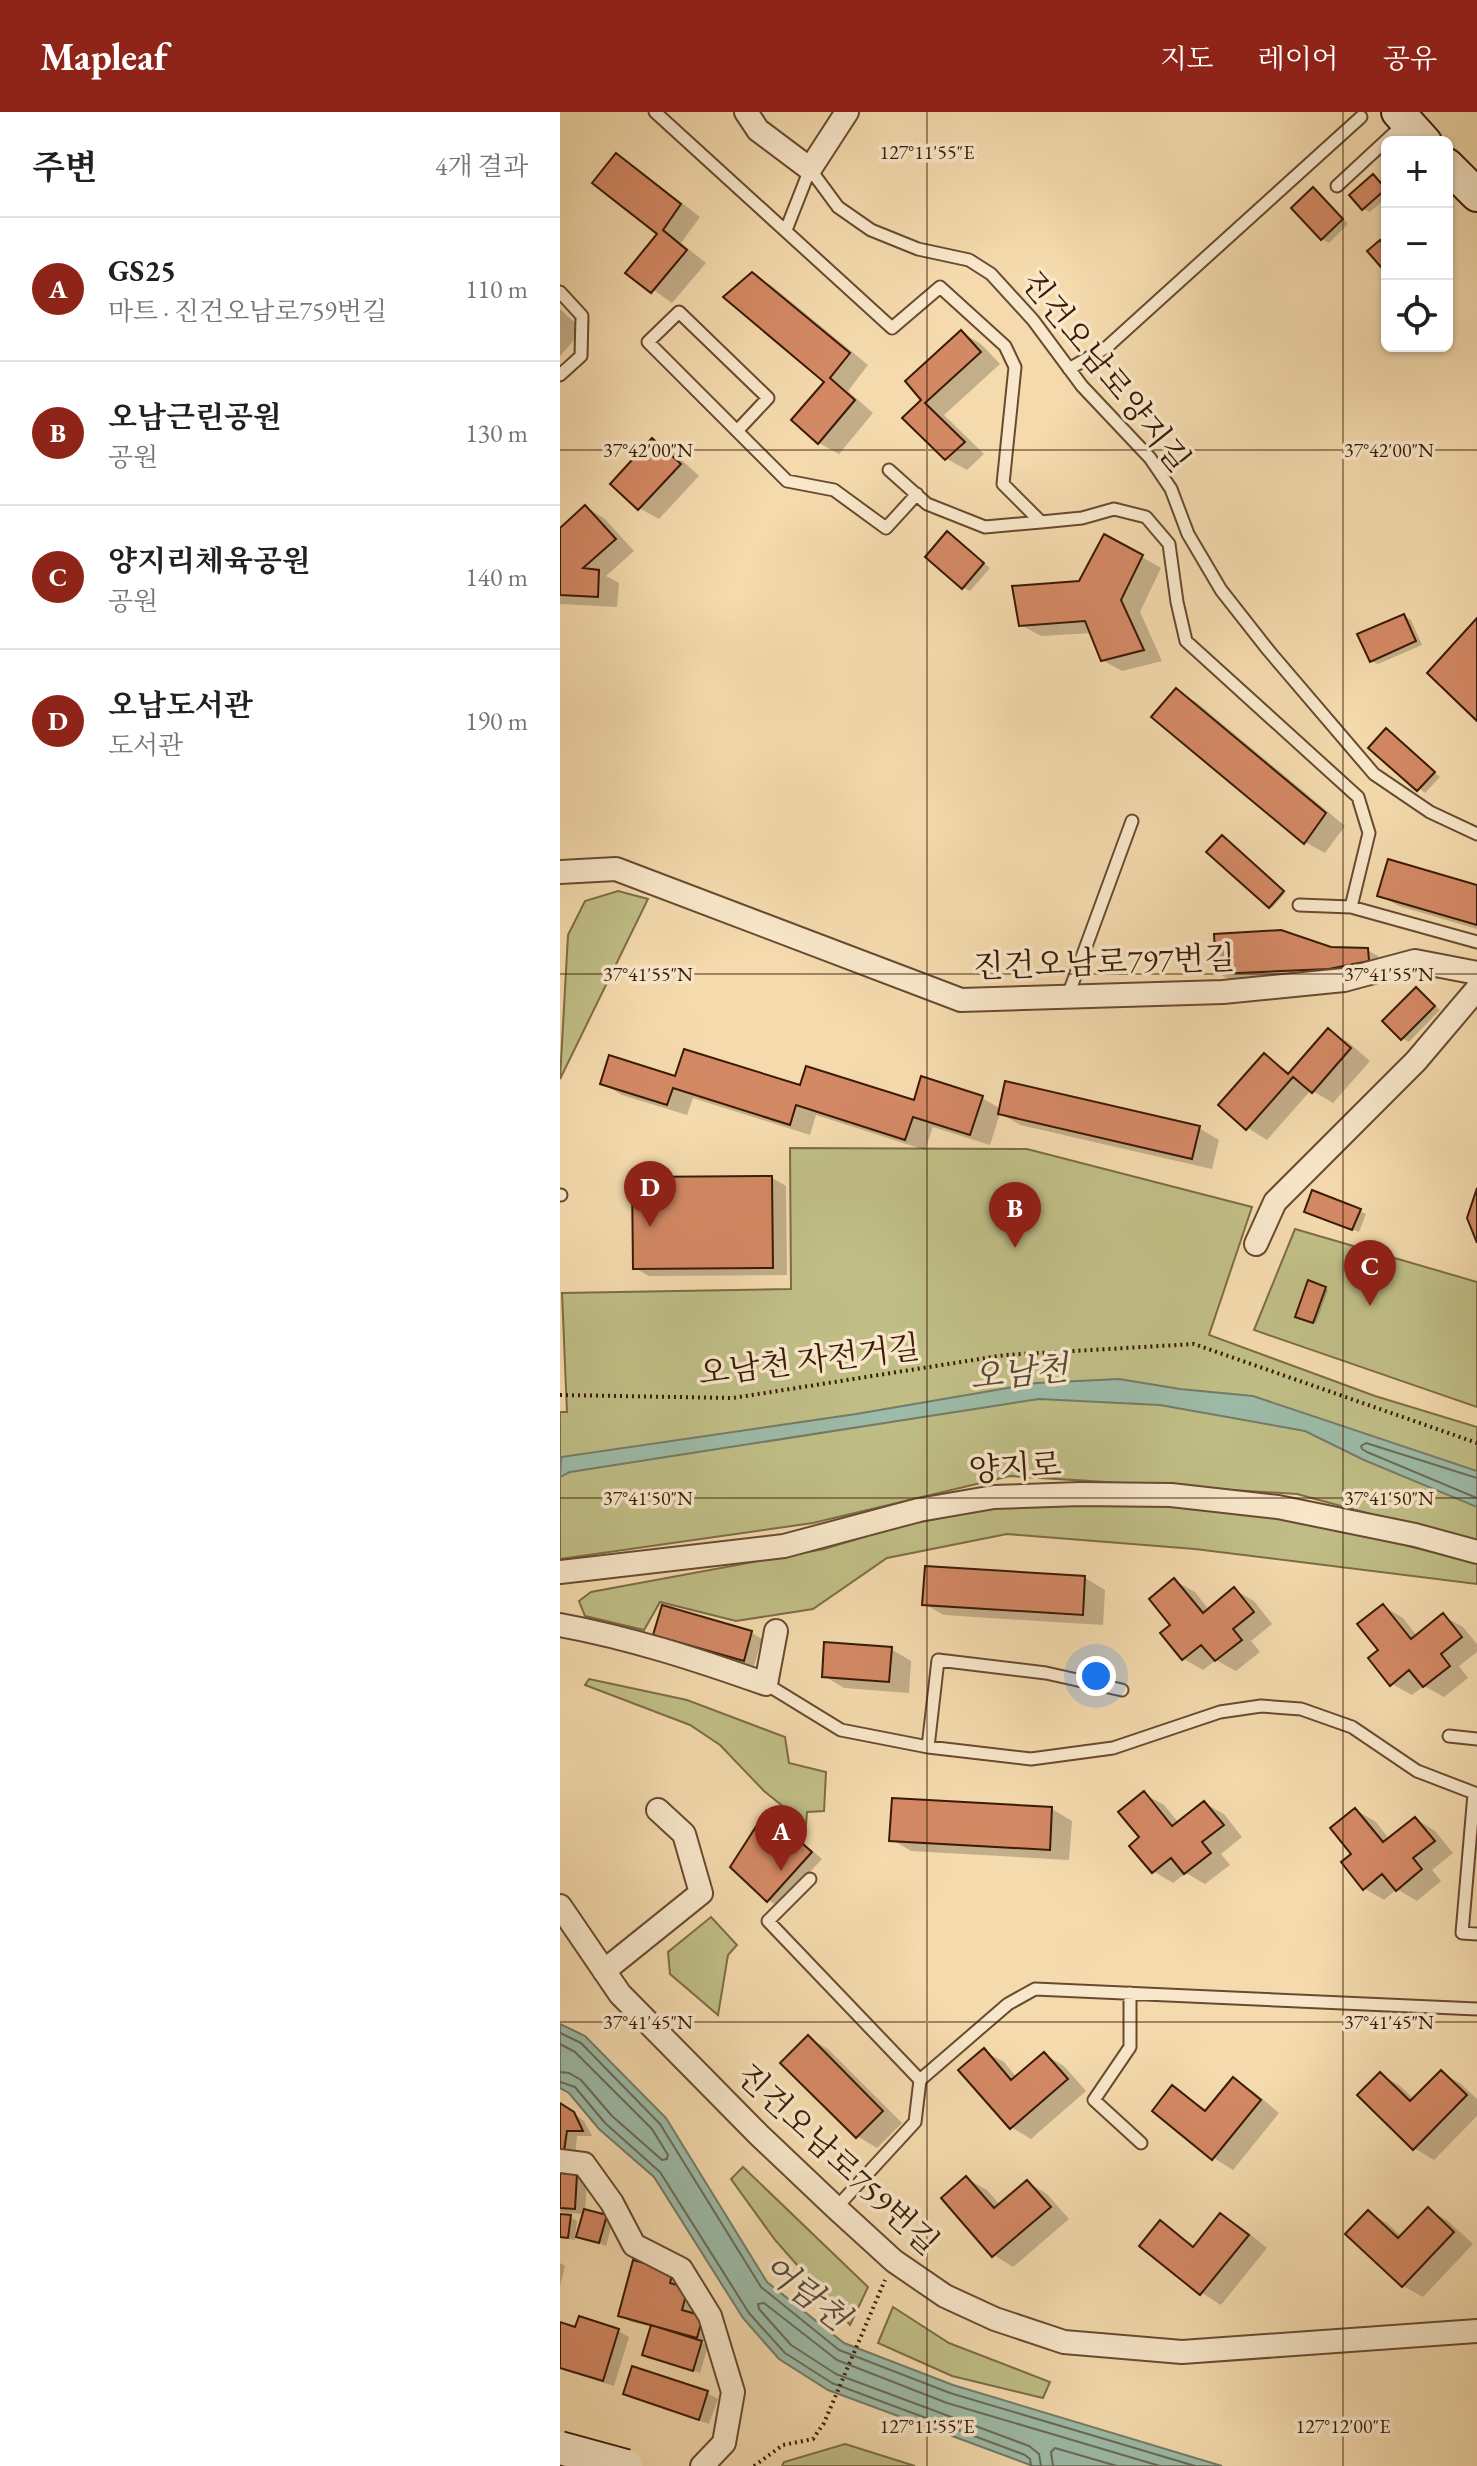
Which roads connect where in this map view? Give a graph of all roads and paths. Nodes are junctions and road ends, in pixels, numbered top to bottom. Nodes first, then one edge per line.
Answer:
1 (655, 112) edge
2 (746, 112) edge
3 (847, 112) edge
4 (1361, 117) dead end
5 (1410, 125) edge
6 (810, 169) junction
7 (1453, 171) edge
8 (1337, 186) dead end
9 (1477, 195) edge
10 (786, 230) junction
11 (560, 292) edge
12 (1069, 369) junction
13 (560, 375) edge
14 (737, 431) junction
15 (889, 470) dead end
16 (917, 494) junction
17 (1041, 522) junction
18 (1132, 821) dead end
19 (1477, 834) edge
20 (560, 872) edge
21 (1299, 905) dead end
22 (1351, 907) junction
23 (1477, 942) edge
24 (1477, 973) edge
25 (1477, 989) edge
26 (1067, 998) junction
27 (1256, 1244) dead end
28 (560, 1395) edge
29 (1477, 1443) edge
30 (1477, 1552) edge
31 (560, 1572) edge
32 (560, 1625) edge
33 (776, 1631) dead end
34 (766, 1684) junction
35 (1122, 1690) dead end
36 (1449, 1736) dead end
37 (1477, 1739) edge
38 (928, 1747) junction
39 (1476, 1794) edge
40 (658, 1810) dead end
41 (810, 1879) dead end
42 (560, 1906) edge
43 (1477, 1934) edge
44 (604, 1971) junction
45 (1130, 1993) junction
46 (1477, 2009) edge
47 (920, 2080) junction
48 (1141, 2143) dead end
49 (560, 2161) edge
50 (836, 2208) junction
51 (894, 2261) junction
52 (1477, 2331) edge
53 (560, 2448) edge
54 (626, 2466) edge
55 (702, 2466) edge
56 (754, 2466) edge

1 - 10 lane
2 - 6 street
3 - 6 street
4 - 12 lane
5 - 8 lane
6 - 10 lane
6 - 12 lane, 진건오남로양지길
7 - 9 main road
10 - 17 lane
11 - 13 lane
12 - 19 lane, 진건오남로양지길
14 - 14 lane
14 - 16 lane
15 - 16 lane
16 - 17 lane
17 - 22 lane
18 - 26 lane
20 - 26 street, 진건오남로797번길
21 - 22 lane
22 - 23 lane
24 - 26 street, 진건오남로797번길
25 - 27 street
28 - 29 path, 오남천 자전거길
30 - 31 street, 양지로
32 - 34 street
33 - 34 street
34 - 38 lane
35 - 38 lane
36 - 37 lane
38 - 39 lane
39 - 43 lane
40 - 44 street
41 - 47 lane
42 - 44 street, 진건오남로759번길
44 - 50 street, 진건오남로759번길
45 - 46 lane
45 - 47 lane
45 - 48 lane
47 - 50 lane
49 - 55 street
50 - 51 street, 진건오남로759번길
51 - 52 street, 진건오남로759번길
51 - 56 path
53 - 54 main road, bridge

